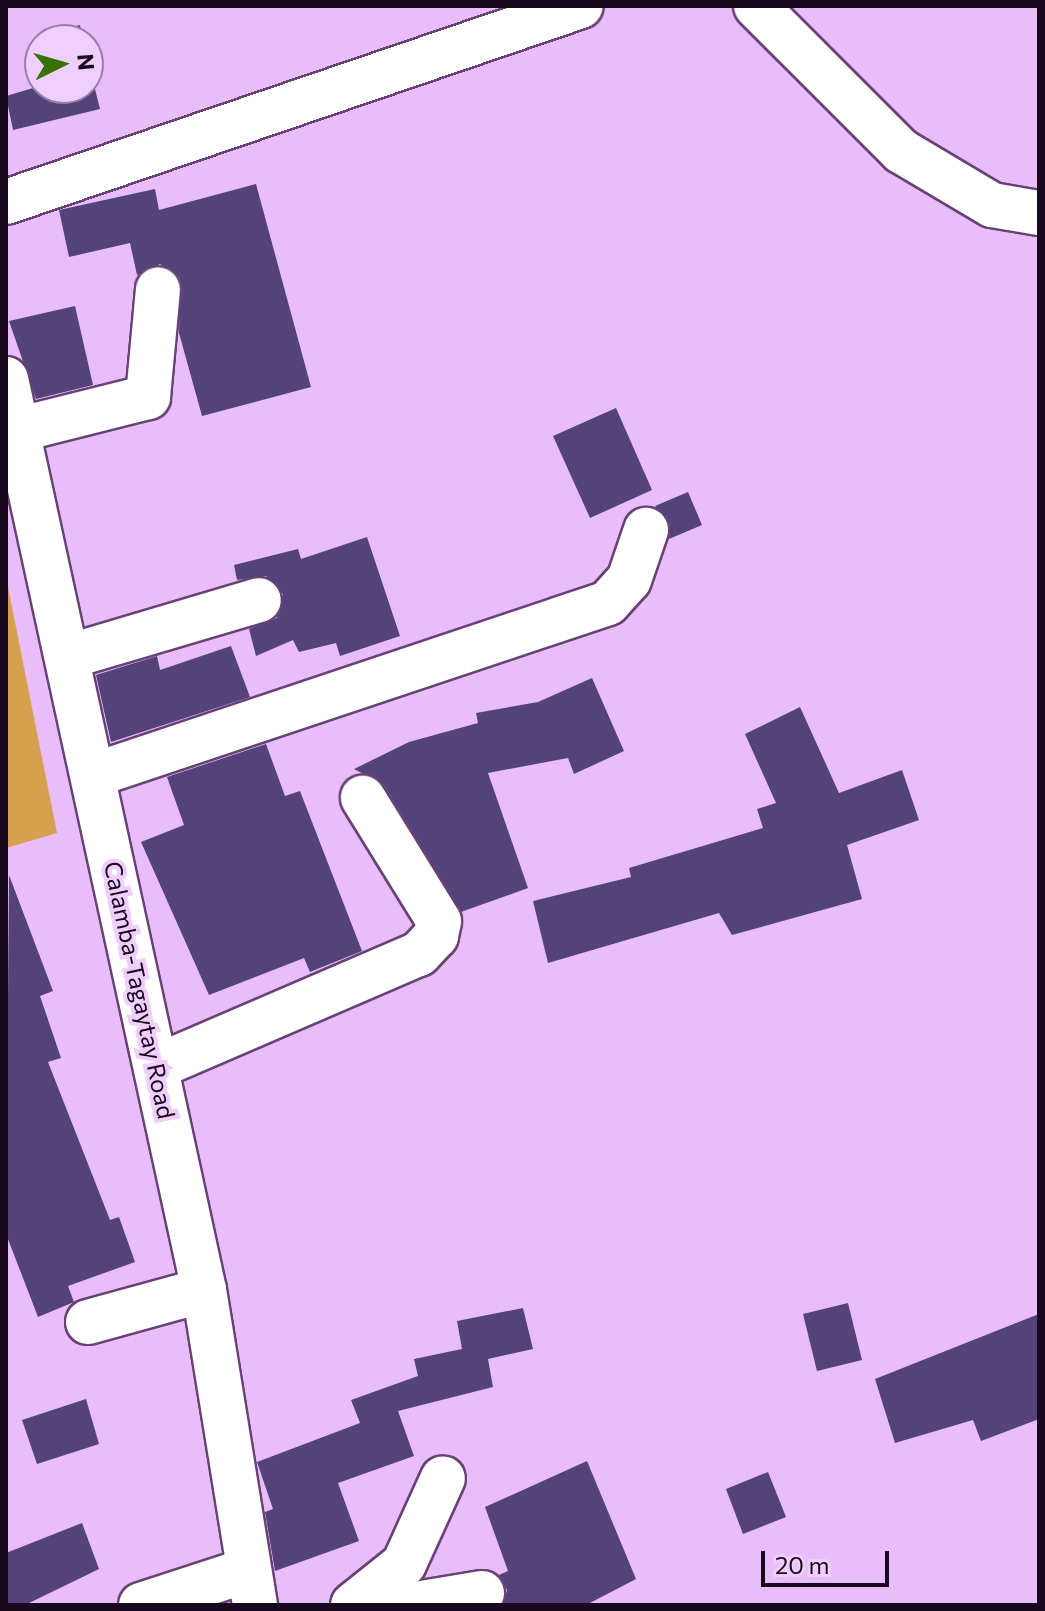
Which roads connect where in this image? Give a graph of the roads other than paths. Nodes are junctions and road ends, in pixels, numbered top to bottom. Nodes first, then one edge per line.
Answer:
1 (581, 6) edge
2 (756, 6) edge
3 (6, 202) edge
4 (1039, 213) edge
5 (158, 289) dead end
6 (6, 379) edge
7 (17, 430) junction
8 (646, 530) dead end
9 (259, 600) dead end
10 (67, 657) junction
11 (94, 775) junction
12 (363, 798) dead end
13 (156, 1067) junction
14 (204, 1290) junction
15 (88, 1322) dead end
16 (443, 1478) dead end
17 (251, 1588) edge
18 (482, 1593) dead end
19 (141, 1605) edge
20 (353, 1605) edge
21 (410, 1605) edge

1 - 3 street
2 - 4 street
5 - 7 street
6 - 7 street, Calamba-Tagaytay Road
7 - 10 street, Calamba-Tagaytay Road
8 - 11 street
9 - 10 street
10 - 11 street, Calamba-Tagaytay Road
11 - 13 street, Calamba-Tagaytay Road
12 - 13 street
13 - 14 street, Calamba-Tagaytay Road
14 - 15 street
14 - 17 street, Calamba-Tagaytay Road
16 - 20 street
17 - 19 street
18 - 21 street

